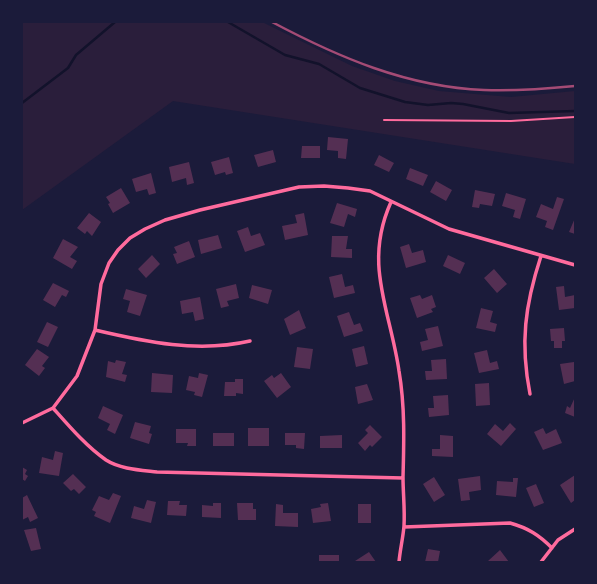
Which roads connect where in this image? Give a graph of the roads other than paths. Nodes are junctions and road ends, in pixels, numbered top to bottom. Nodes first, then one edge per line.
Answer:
1 (575, 117) edge
2 (384, 120) dead end
3 (391, 202) junction
4 (542, 256) junction
5 (575, 265) edge
6 (95, 330) junction
7 (250, 342) dead end
8 (530, 394) dead end
9 (53, 408) junction
10 (22, 423) edge
11 (403, 478) junction
12 (404, 527) junction
13 (575, 529) edge
14 (552, 548) junction
15 (399, 562) edge
16 (541, 562) edge

1 - 2 lane
3 - 4 street
3 - 6 street
3 - 11 street
4 - 5 street
4 - 8 street
6 - 7 street
6 - 9 street
9 - 10 street
9 - 11 street
11 - 12 street
12 - 14 street
12 - 15 street
13 - 14 street
14 - 16 street

